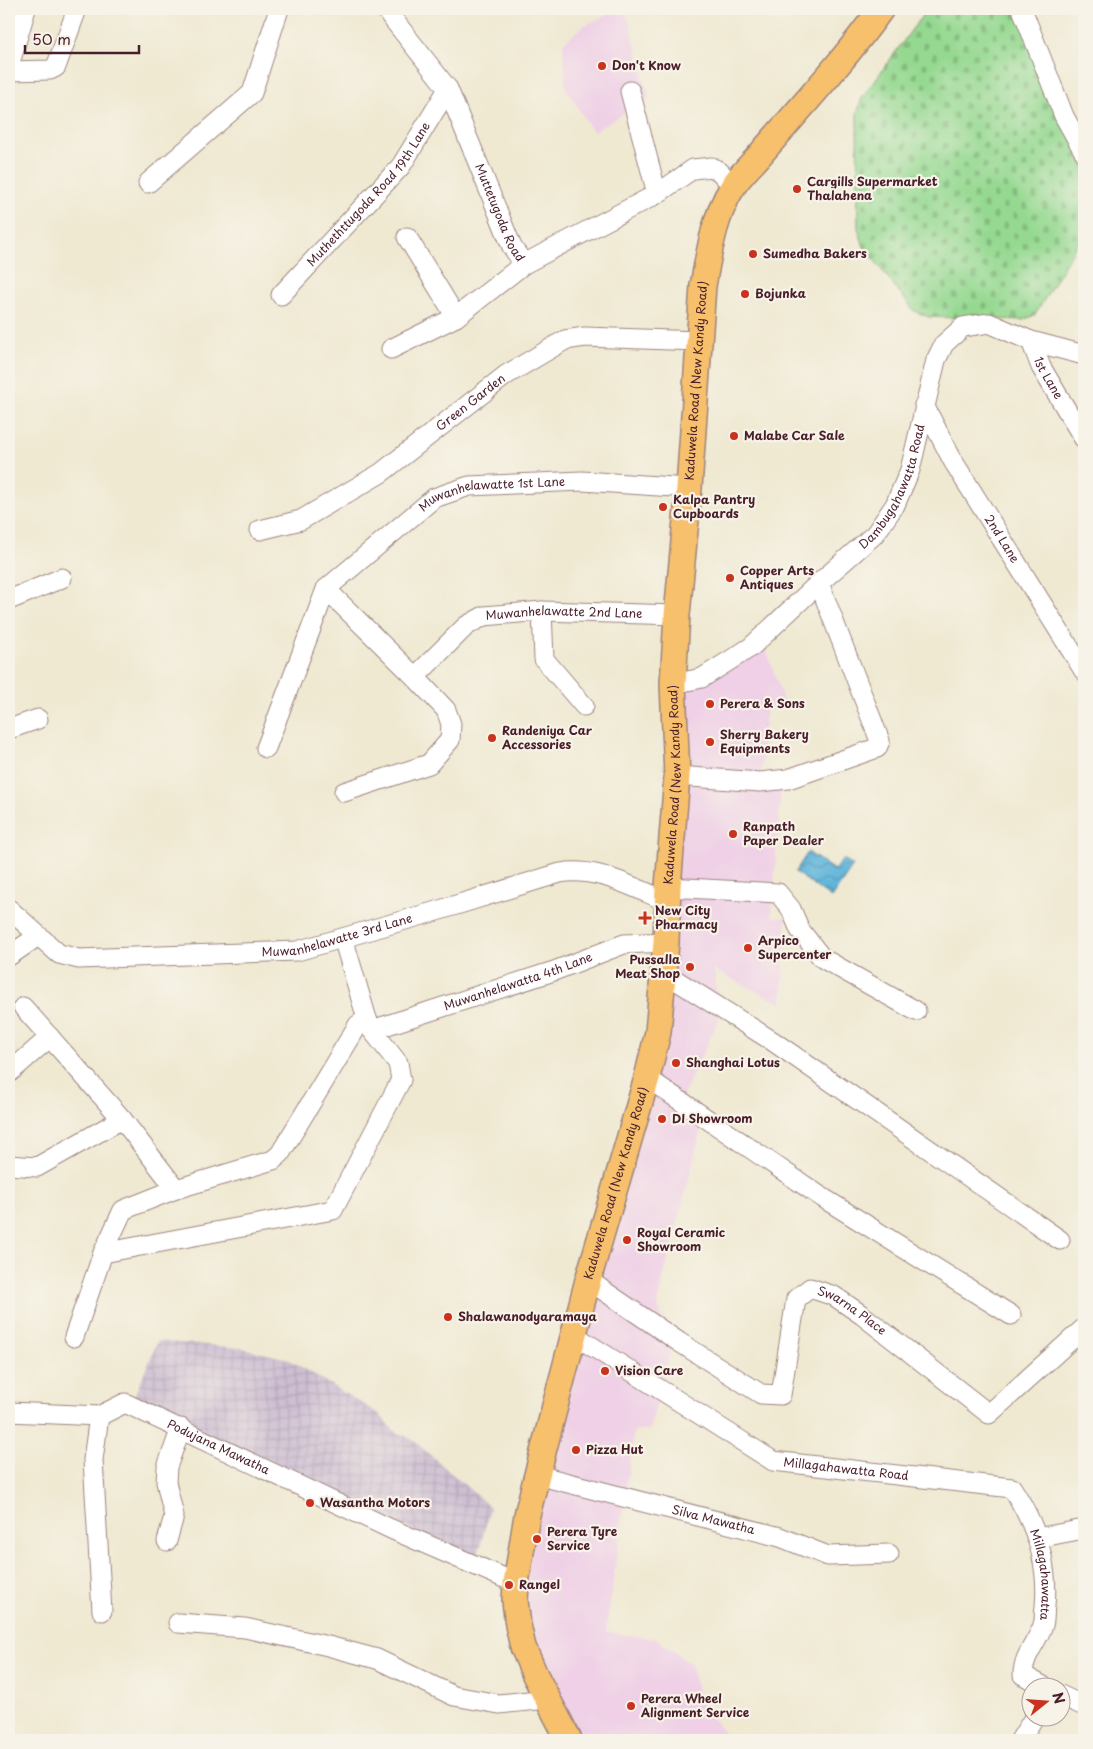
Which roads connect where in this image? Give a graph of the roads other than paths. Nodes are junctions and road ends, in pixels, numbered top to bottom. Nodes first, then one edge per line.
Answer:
1 (26, 9) edge
2 (77, 9) edge
3 (279, 9) edge
4 (385, 9) edge
5 (881, 9) edge
6 (1022, 9) edge
7 (9, 66) edge
8 (9, 71) edge
9 (448, 89) junction
10 (630, 91) dead end
11 (1084, 152) edge
12 (148, 183) dead end
13 (733, 186) junction
14 (657, 194) junction
15 (407, 237) dead end
16 (524, 264) junction
17 (281, 295) dead end
18 (456, 317) junction
19 (699, 341) junction
20 (1032, 342) junction
21 (391, 349) dead end
22 (1084, 355) edge
23 (924, 405) junction
24 (1084, 439) edge
25 (689, 488) junction
26 (260, 530) dead end
27 (62, 578) dead end
28 (819, 583) junction
29 (326, 589) junction
30 (9, 600) edge
31 (542, 611) junction
32 (677, 615) junction
33 (1084, 671) edge
34 (415, 677) junction
35 (673, 684) junction
36 (584, 706) dead end
37 (38, 719) dead end
38 (9, 729) edge
39 (266, 748) dead end
40 (677, 776) junction
41 (344, 792) dead end
42 (668, 894) junction
43 (9, 910) edge
44 (38, 936) junction
45 (343, 938) junction
46 (666, 942) junction
47 (9, 956) edge
48 (663, 972) junction
49 (23, 1007) dead end
50 (916, 1011) dead end
51 (370, 1025) junction
52 (50, 1037) junction
53 (9, 1073) edge
54 (647, 1078) junction
55 (122, 1119) junction
56 (9, 1165) edge
57 (176, 1189) junction
58 (1060, 1240) dead end
59 (103, 1253) junction
60 (588, 1280) junction
61 (1011, 1315) dead end
62 (1084, 1328) edge
63 (574, 1335) junction
64 (74, 1337) dead end
65 (9, 1412) edge
66 (99, 1416) junction
67 (181, 1428) junction
68 (537, 1475) junction
69 (1024, 1507) joint
70 (1084, 1529) edge
71 (1037, 1538) junction
72 (167, 1541) dead end
73 (889, 1554) dead end
74 (516, 1583) junction
75 (102, 1611) dead end
76 (178, 1623) dead end
77 (1025, 1676) edge
78 (547, 1699) junction
79 (1070, 1700) edge
80 (1084, 1706) edge
81 (1029, 1726) edge
82 (568, 1740) edge
83 (1020, 1740) edge

1 - 7 street
2 - 8 street
3 - 12 street
4 - 9 street, Muttetugoda Road
5 - 13 main road, Kaduwela Road (New Kandy Road)
6 - 11 street
9 - 16 street, Muttetugoda Road
9 - 17 street, Muthethttugoda Road 19th Lane
10 - 14 street
13 - 14 street, Muttetugoda Road
13 - 19 main road, Kaduwela Road (New Kandy Road)
14 - 16 street, Muttetugoda Road
15 - 18 street
16 - 18 street
18 - 21 street
19 - 25 main road, Kaduwela Road (New Kandy Road)
19 - 26 street, Green Garden
20 - 22 street, Dambugahawatta Road
20 - 23 street, Dambugahawatta Road
20 - 24 street, 1st Lane
23 - 28 street, Dambugahawatta Road
23 - 33 street, 2nd Lane
25 - 29 street, Muwanhelawatte 1st Lane
25 - 32 main road, Kaduwela Road (New Kandy Road)
27 - 30 street
28 - 35 street, Dambugahawatta Road
28 - 40 street
29 - 34 street
29 - 39 street
31 - 32 street, Muwanhelawatte 2nd Lane
31 - 34 street, Muwanhelawatte 2nd Lane
31 - 36 street
32 - 35 main road, Kaduwela Road (New Kandy Road)
34 - 41 street
35 - 40 main road, Kaduwela Road (New Kandy Road)
37 - 38 street
40 - 42 main road, Kaduwela Road (New Kandy Road)
42 - 45 street, Muwanhelawatte 3rd Lane
42 - 46 main road, Kaduwela Road (New Kandy Road)
42 - 50 street, Muwanhelawatte 3rd Lane
43 - 44 street, Muwanhelawatte 3rd Lane
44 - 45 street, Muwanhelawatte 3rd Lane
44 - 47 street
45 - 51 street
46 - 48 main road, Kaduwela Road (New Kandy Road)
46 - 51 street, Muwanhelawatta 4th Lane
48 - 54 main road, Kaduwela Road (New Kandy Road)
48 - 58 street
49 - 52 street
51 - 57 street, Muwanhelawatta 4th Lane
51 - 59 street
52 - 53 street
52 - 55 street
54 - 60 main road, Kaduwela Road (New Kandy Road)
54 - 61 street
55 - 56 street
55 - 57 street
57 - 59 street, Muwanhelawatta 4th Lane
59 - 64 street, Muwanhelawatta 4th Lane
60 - 62 street, Swarna Place
60 - 63 main road, Kaduwela Road (New Kandy Road)
63 - 68 main road, Kaduwela Road (New Kandy Road)
63 - 69 street, Millagahawatta Road
65 - 66 street
66 - 67 street, Podujana Mawatha
66 - 75 street
67 - 72 street
67 - 74 street, Podujana Mawatha
68 - 73 street, Silva Mawatha
68 - 74 main road, Kaduwela Road (New Kandy Road)
69 - 71 street, Millagahawatta
70 - 71 street
71 - 77 street, Millagahawatta
74 - 78 main road, Kaduwela Road (New Kandy Road)
76 - 78 street
78 - 82 main road, Kaduwela Road (New Kandy Road)
79 - 80 street
81 - 83 street

